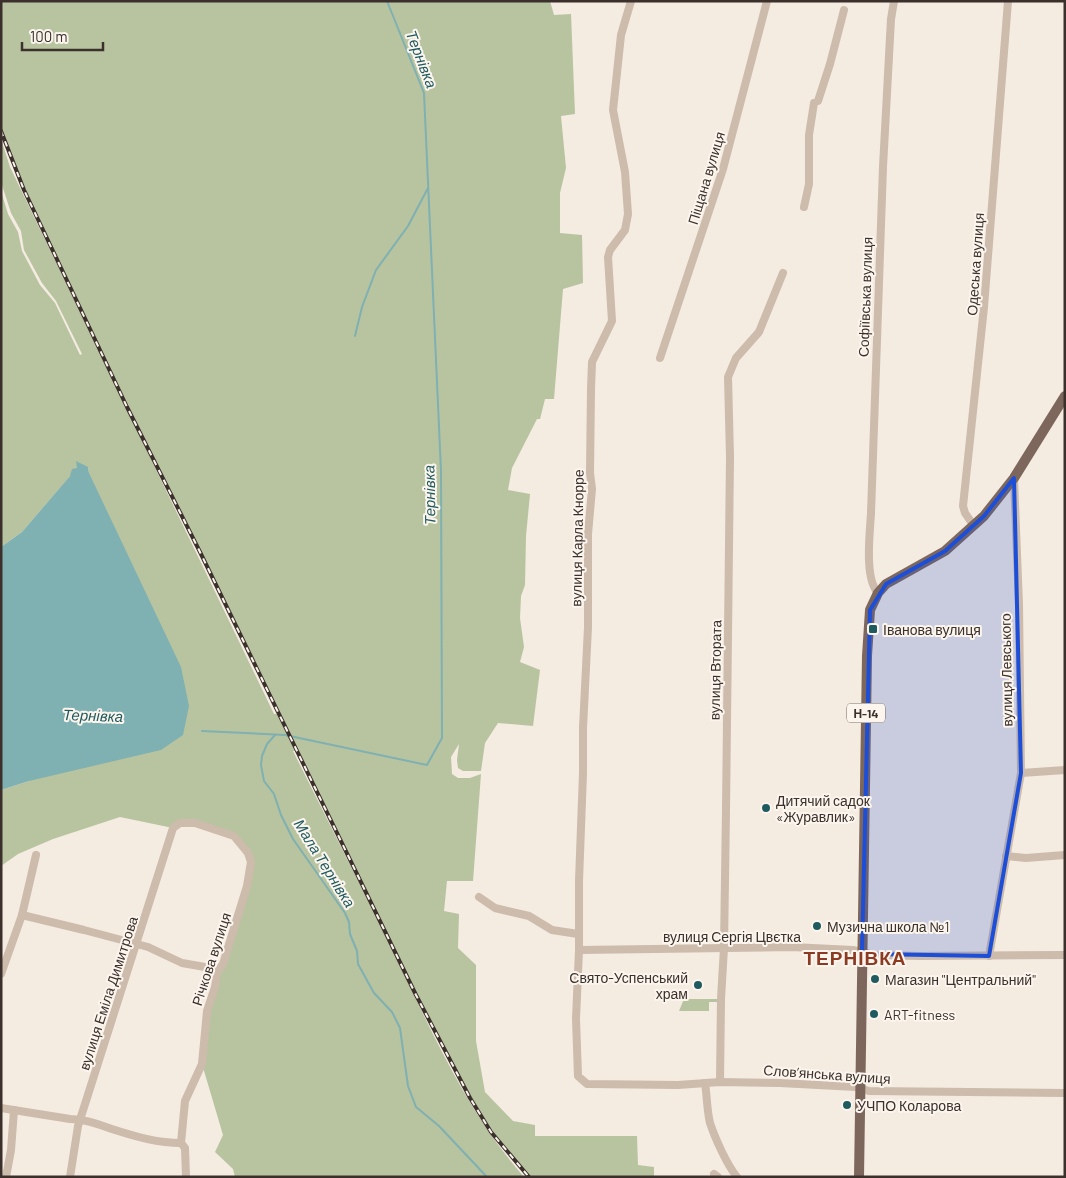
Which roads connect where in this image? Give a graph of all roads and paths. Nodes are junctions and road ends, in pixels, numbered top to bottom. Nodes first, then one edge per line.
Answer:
1 (631, 1) edge
2 (767, 1) edge
3 (894, 1) edge
4 (1008, 1) edge
5 (844, 10) dead end
6 (804, 207) dead end
7 (783, 273) dead end
8 (660, 358) dead end
9 (1065, 396) edge
10 (1014, 478) junction
11 (974, 526) junction
12 (878, 592) junction
13 (1065, 770) edge
14 (1021, 773) junction
15 (180, 823) joint
16 (36, 855) dead end
17 (1065, 855) edge
18 (1006, 856) junction
19 (479, 896) dead end
20 (22, 915) junction
21 (578, 934) junction
22 (136, 945) junction
23 (724, 948) junction
24 (579, 950) junction
25 (862, 952) junction
26 (1065, 955) edge
27 (989, 956) junction
28 (217, 972) junction
29 (1, 974) edge
30 (720, 1082) junction
31 (705, 1083) junction
32 (587, 1084) joint
33 (861, 1088) junction
34 (1065, 1093) edge
35 (1, 1108) edge
36 (14, 1110) junction
37 (80, 1119) junction
38 (181, 1144) junction
39 (6, 1177) edge
40 (70, 1177) edge
41 (186, 1177) edge
42 (737, 1177) edge
43 (859, 1177) edge

1 - 21 street, вулиця Карла Кнорре
2 - 8 street, Піщана вулиця
3 - 12 street, Софіївська вулиця
4 - 11 street, Одеська вулиця
5 - 6 street
7 - 23 street, вулиця Втората
9 - 10 main road
10 - 11 main road
10 - 14 street, вулиця Левського
11 - 12 main road
12 - 25 main road, Н-14
13 - 14 street
14 - 18 street, вулиця Левського
15 - 22 street, вулиця Еміла Димитрова
15 - 28 street, Річкова вулиця
16 - 20 street
17 - 18 street
18 - 27 street, вулиця Левського
19 - 21 street
20 - 22 street
20 - 29 street
21 - 24 street, вулиця Карла Кнорре
22 - 28 street
22 - 37 street, вулиця Еміла Димитрова
23 - 24 street, вулиця Сергія Цвєтка
23 - 25 street, вулиця Сергія Цвєтка
23 - 30 street, вулиця Втората
24 - 32 street, вулиця Карла Кнорре
25 - 27 street, вулиця Сергія Цвєтка
25 - 33 main road, Н-14
26 - 27 street, вулиця Сергія Цвєтка
28 - 38 street, Річкова вулиця
30 - 31 street, Словʼянська вулиця
30 - 33 street, Словʼянська вулиця
31 - 32 street, Словʼянська вулиця
31 - 42 street
33 - 34 street, Словʼянська вулиця
33 - 43 main road, Н-14
35 - 36 street
36 - 37 street
36 - 39 street
37 - 38 street
37 - 40 street, вулиця Еміла Димитрова
38 - 41 street, Річкова вулиця

